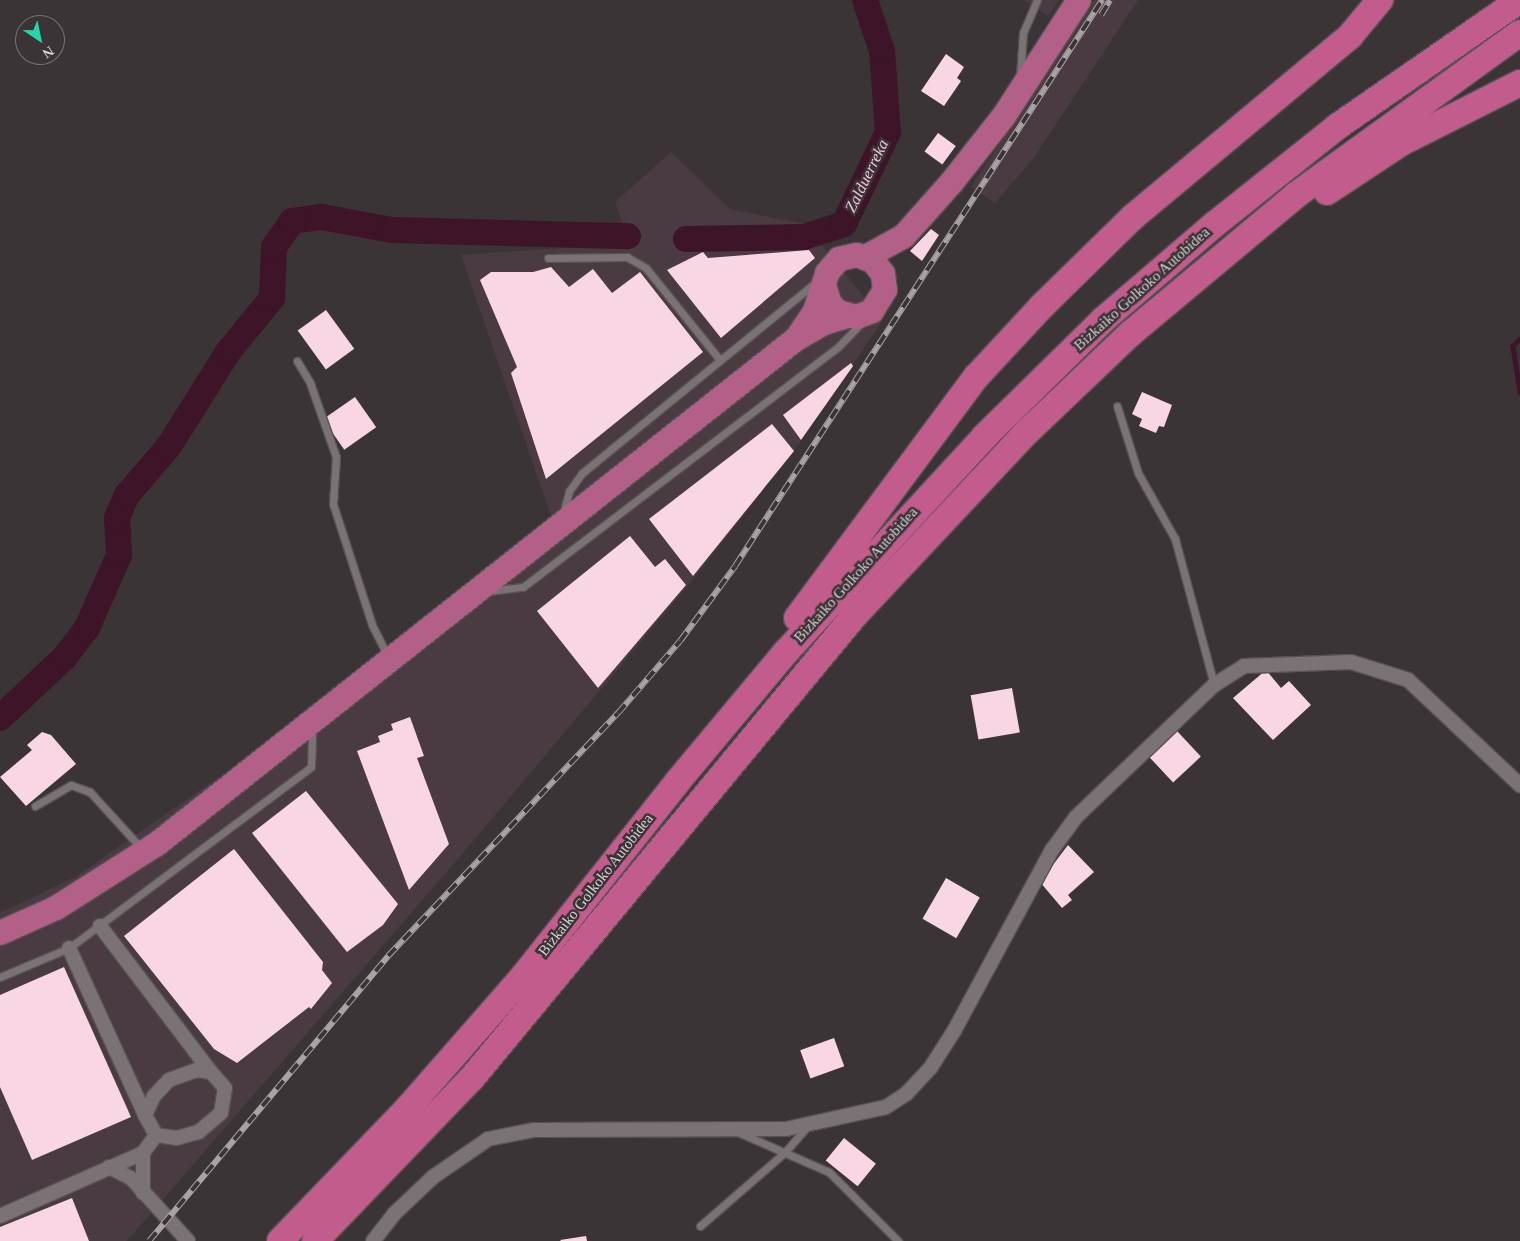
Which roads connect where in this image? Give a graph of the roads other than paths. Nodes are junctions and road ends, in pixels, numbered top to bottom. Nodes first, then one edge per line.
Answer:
1 (1037, 0) edge
2 (1079, 0) edge
3 (1380, 0) edge
4 (1520, 0) edge
5 (1520, 33) edge
6 (1520, 83) edge
7 (1019, 94) junction
8 (904, 236) junction
9 (1228, 253) junction
10 (866, 257) junction
11 (548, 258) dead end
12 (825, 279) junction
13 (885, 282) junction
14 (872, 311) junction
15 (847, 316) junction
16 (796, 339) junction
17 (720, 360) junction
18 (296, 361) dead end
19 (1117, 406) dead end
20 (559, 530) junction
21 (479, 592) junction
22 (391, 661) junction
23 (1214, 685) junction
24 (313, 723) junction
25 (678, 780) junction
26 (1520, 785) edge
27 (35, 806) dead end
28 (145, 852) junction
29 (100, 926) junction
30 (0, 933) edge
31 (69, 948) junction
32 (0, 977) edge
33 (212, 1072) junction
34 (145, 1115) junction
35 (809, 1124) junction
36 (735, 1131) junction
37 (156, 1135) junction
38 (143, 1152) junction
39 (785, 1152) junction
40 (109, 1167) junction
41 (143, 1194) junction
42 (0, 1216) edge
43 (700, 1226) dead end
44 (188, 1241) edge
45 (280, 1241) edge
46 (314, 1241) edge
47 (373, 1241) edge
48 (898, 1241) edge

1 - 7 lane
2 - 7 highway
3 - 25 highway
4 - 25 highway, Bizkaiko Golkoko Autobidea
5 - 9 highway, Bizkaiko Golkoko Autobidea
6 - 9 highway
7 - 8 highway
8 - 10 highway
8 - 13 highway
9 - 46 highway, Bizkaiko Golkoko Autobidea
10 - 12 highway
10 - 13 highway
11 - 17 lane
12 - 15 highway
12 - 16 highway
12 - 17 lane
13 - 14 highway
14 - 15 highway
14 - 21 lane
15 - 16 highway
16 - 20 highway
17 - 20 lane
18 - 22 lane
19 - 23 lane
20 - 21 highway
21 - 22 highway
22 - 24 highway
23 - 26 street
23 - 35 street
24 - 28 highway
24 - 29 lane
25 - 45 highway, Bizkaiko Golkoko Autobidea
27 - 28 lane
28 - 30 highway
29 - 31 lane
29 - 33 street
31 - 32 lane
31 - 34 street
33 - 34 street
33 - 37 street
34 - 37 street
35 - 36 street
35 - 39 lane
36 - 39 lane
36 - 47 street
37 - 38 street
38 - 40 street
38 - 41 street
39 - 43 lane
39 - 48 lane
40 - 41 street
40 - 42 street
41 - 44 street

